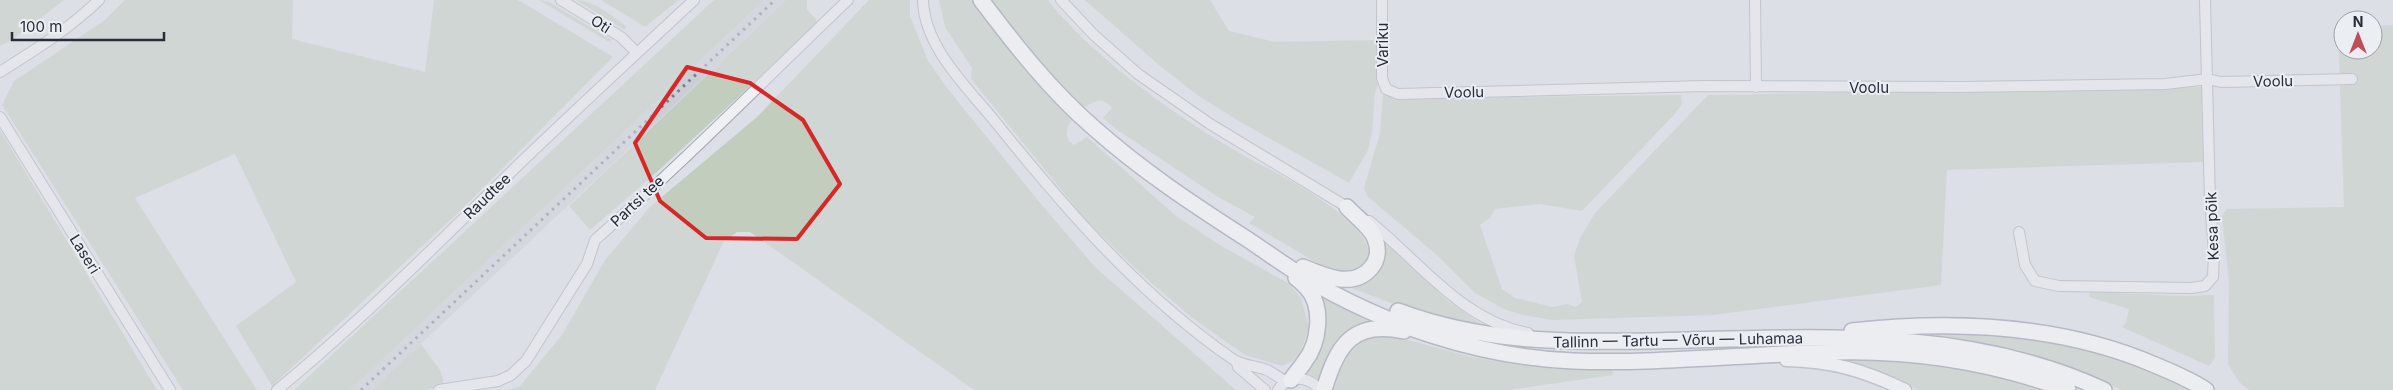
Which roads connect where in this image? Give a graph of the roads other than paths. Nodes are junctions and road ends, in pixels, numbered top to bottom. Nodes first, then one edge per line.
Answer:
1 (90, 0) edge
2 (99, 0) edge
3 (561, 0) edge
4 (694, 0) edge
5 (848, 0) edge
6 (923, 0) edge
7 (981, 0) edge
8 (1061, 0) edge
9 (1382, 0) edge
10 (1755, 0) edge
11 (2205, 0) edge
12 (637, 53) junction
13 (0, 65) edge
14 (0, 72) edge
15 (2208, 79) junction
16 (2352, 79) dead end
17 (1756, 87) junction
18 (1386, 89) joint
19 (0, 117) edge
20 (1347, 207) junction
21 (2019, 232) dead end
22 (1263, 249) junction
23 (1782, 339) junction
24 (1452, 342) junction
25 (1581, 342) junction
26 (1703, 358) junction
27 (1237, 362) junction
28 (1289, 381) junction
29 (170, 390) edge
30 (277, 390) edge
31 (439, 390) edge
32 (1266, 390) edge
33 (1278, 390) edge
34 (1320, 390) edge
35 (1324, 390) edge
36 (1905, 390) edge
37 (2068, 390) edge
38 (2104, 390) edge
39 (2206, 390) edge

1 - 13 street
2 - 14 street
3 - 12 street, Oti
4 - 12 street, Raudtee
5 - 31 street, Partsi tee
6 - 27 street
7 - 22 highway, Tallinn — Tartu — Võru — Luhamaa
8 - 20 street
9 - 18 street, Variku
10 - 17 street
11 - 15 street, Kesa põik
12 - 30 street, Raudtee
15 - 16 street, Voolu
15 - 17 street, Voolu
15 - 21 street, Kesa põik
17 - 18 street, Voolu
19 - 29 street, Laseri
20 - 22 highway
20 - 25 street
22 - 24 highway, Tallinn — Tartu — Võru — Luhamaa
22 - 25 highway, Tallinn — Tartu — Võru — Luhamaa
22 - 28 highway
23 - 25 highway, Tallinn — Tartu — Võru — Luhamaa
23 - 38 highway, Tallinn — Tartu — Võru — Luhamaa
23 - 39 highway
24 - 26 highway, Tallinn — Tartu — Võru — Luhamaa
24 - 35 highway
26 - 36 main road
26 - 37 highway, Tallinn — Tartu — Võru — Luhamaa
27 - 28 street
27 - 32 street
28 - 33 street
28 - 34 street

